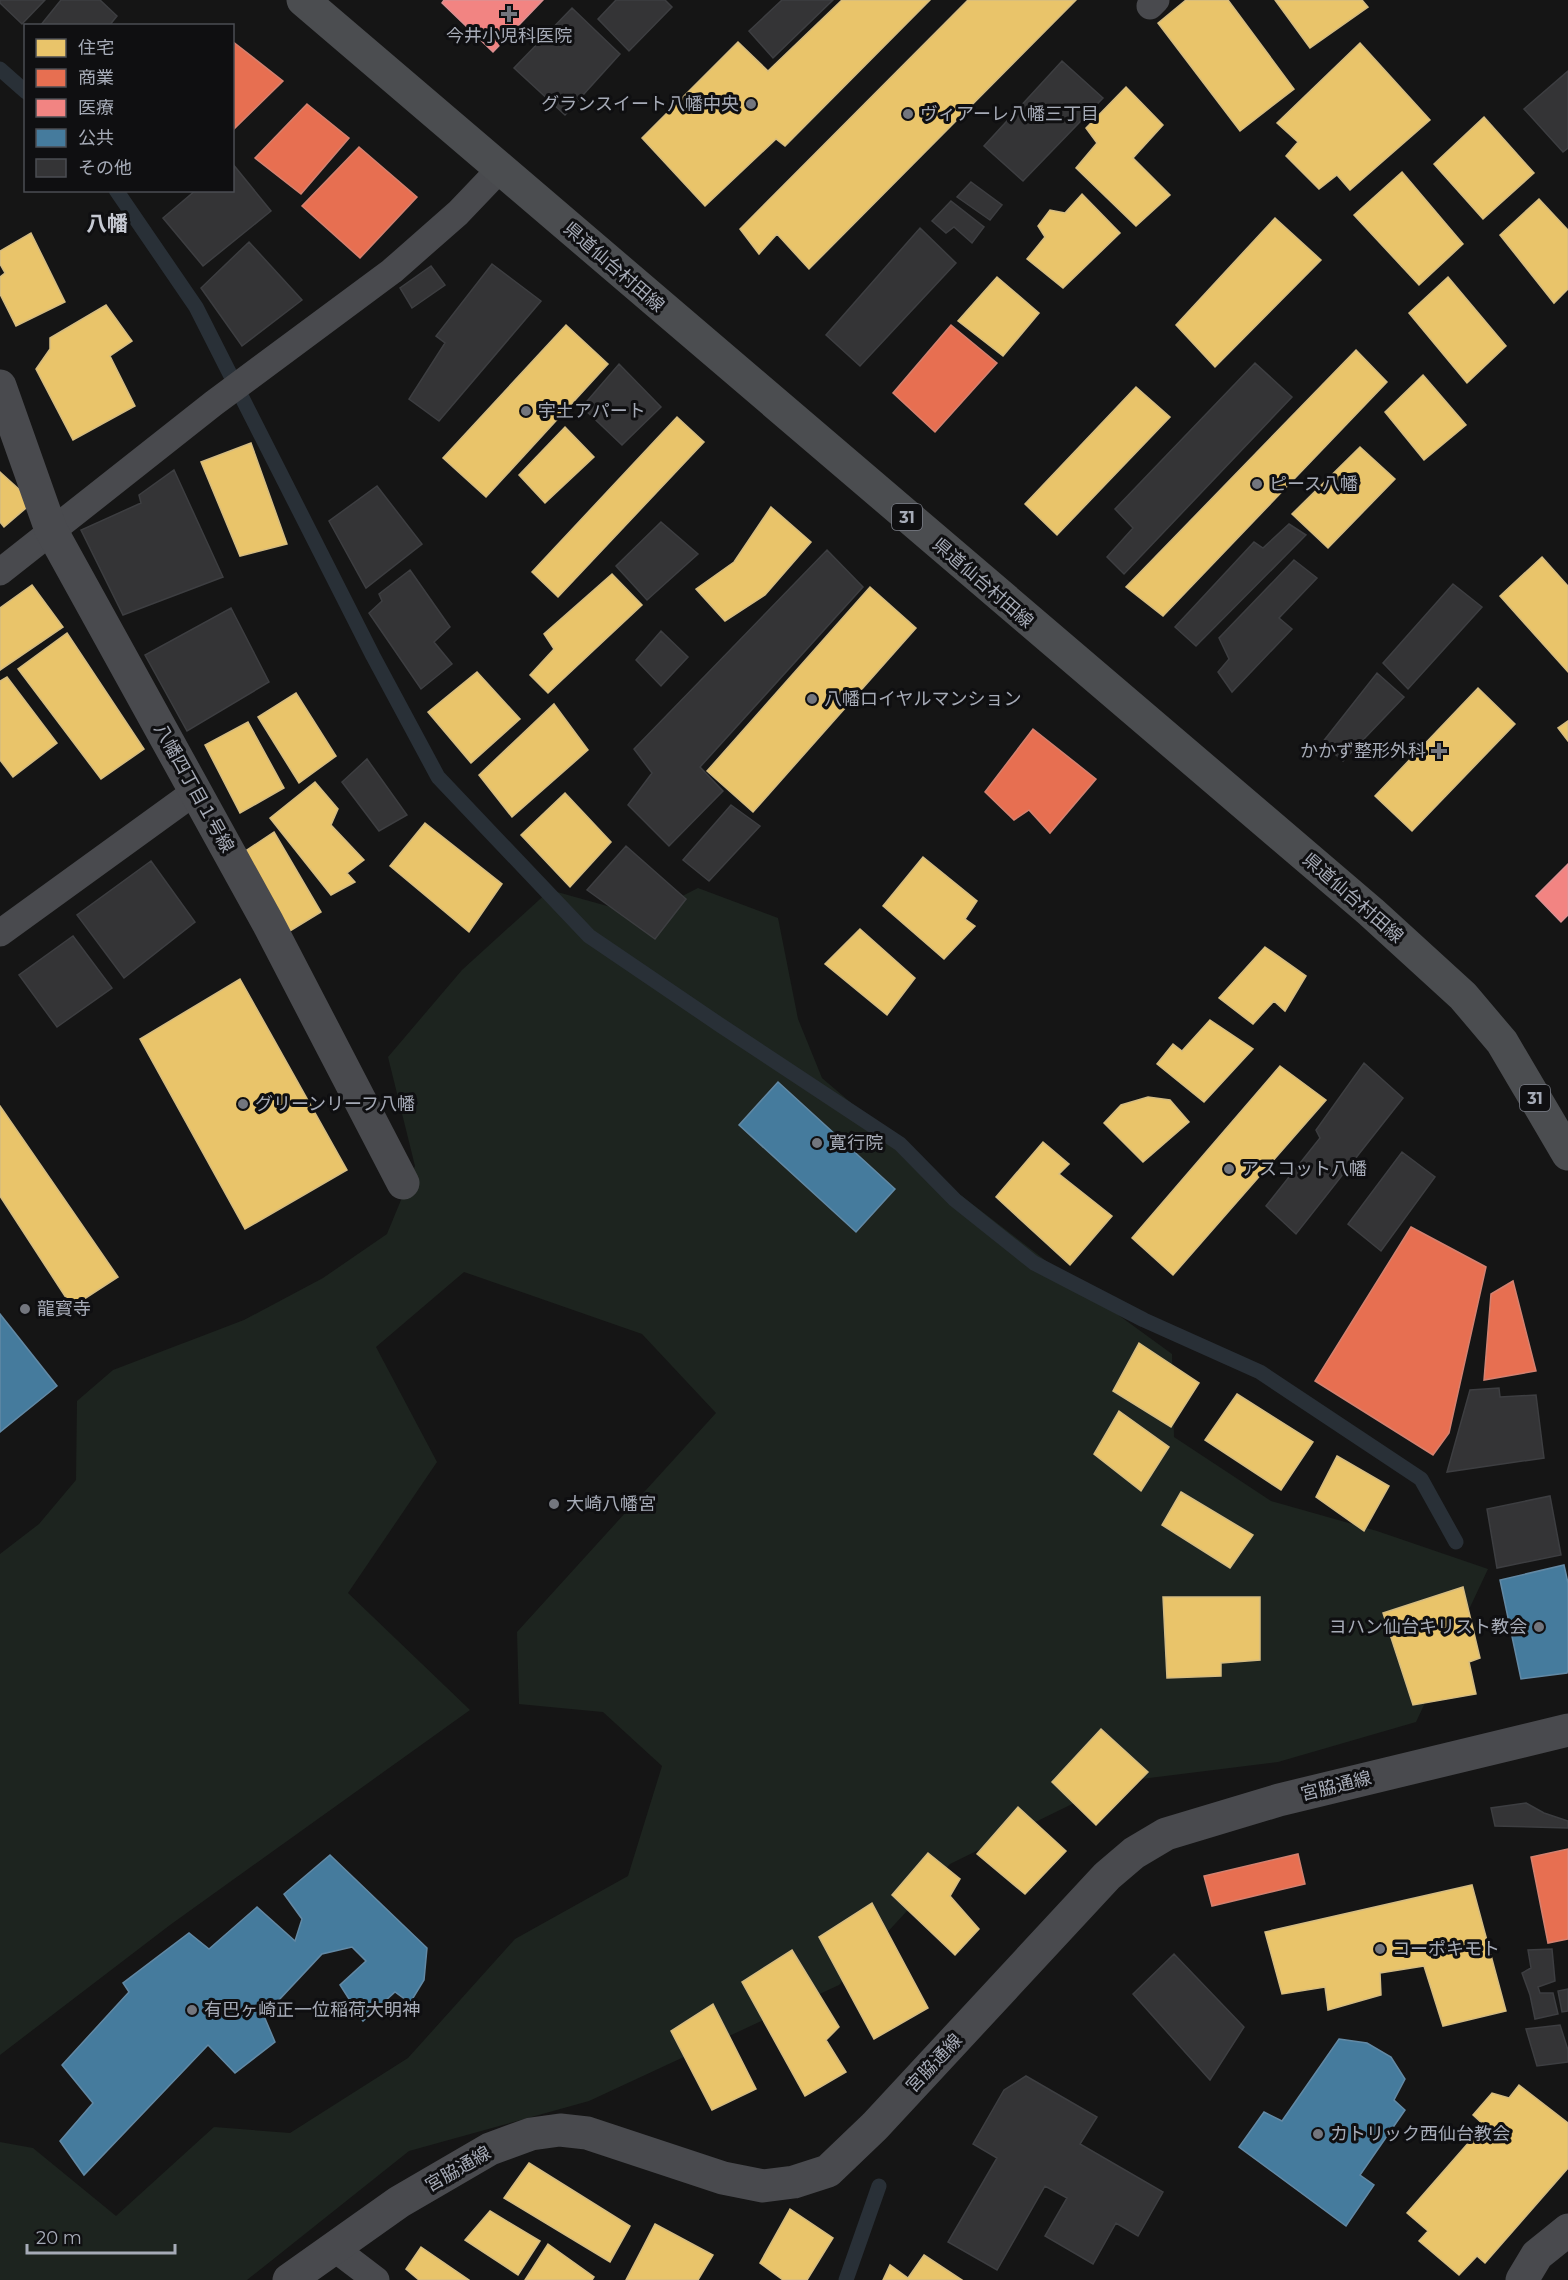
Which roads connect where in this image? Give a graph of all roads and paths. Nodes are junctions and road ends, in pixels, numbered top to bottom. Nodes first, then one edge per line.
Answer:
1 (303, 0) edge
2 (500, 169) junction
3 (0, 386) edge
4 (51, 530) junction
5 (0, 572) edge
6 (196, 791) junction
7 (0, 933) edge
8 (1568, 1154) edge
9 (404, 1183) dead end
10 (1568, 1730) edge
11 (1568, 2230) edge
12 (334, 2248) junction
13 (289, 2280) edge
14 (376, 2280) edge
15 (1522, 2280) edge

1 - 2 main road, 県道仙台村田線 / 31
2 - 4 lane
2 - 8 main road, 県道仙台村田線 / 31
3 - 4 street, 八幡四丁目１号線
4 - 5 lane
4 - 6 street, 八幡四丁目１号線
6 - 7 lane
6 - 9 street, 八幡四丁目１号線
10 - 12 street, 宮脇通線
11 - 15 street
12 - 13 street, 宮脇通線
12 - 14 lane

